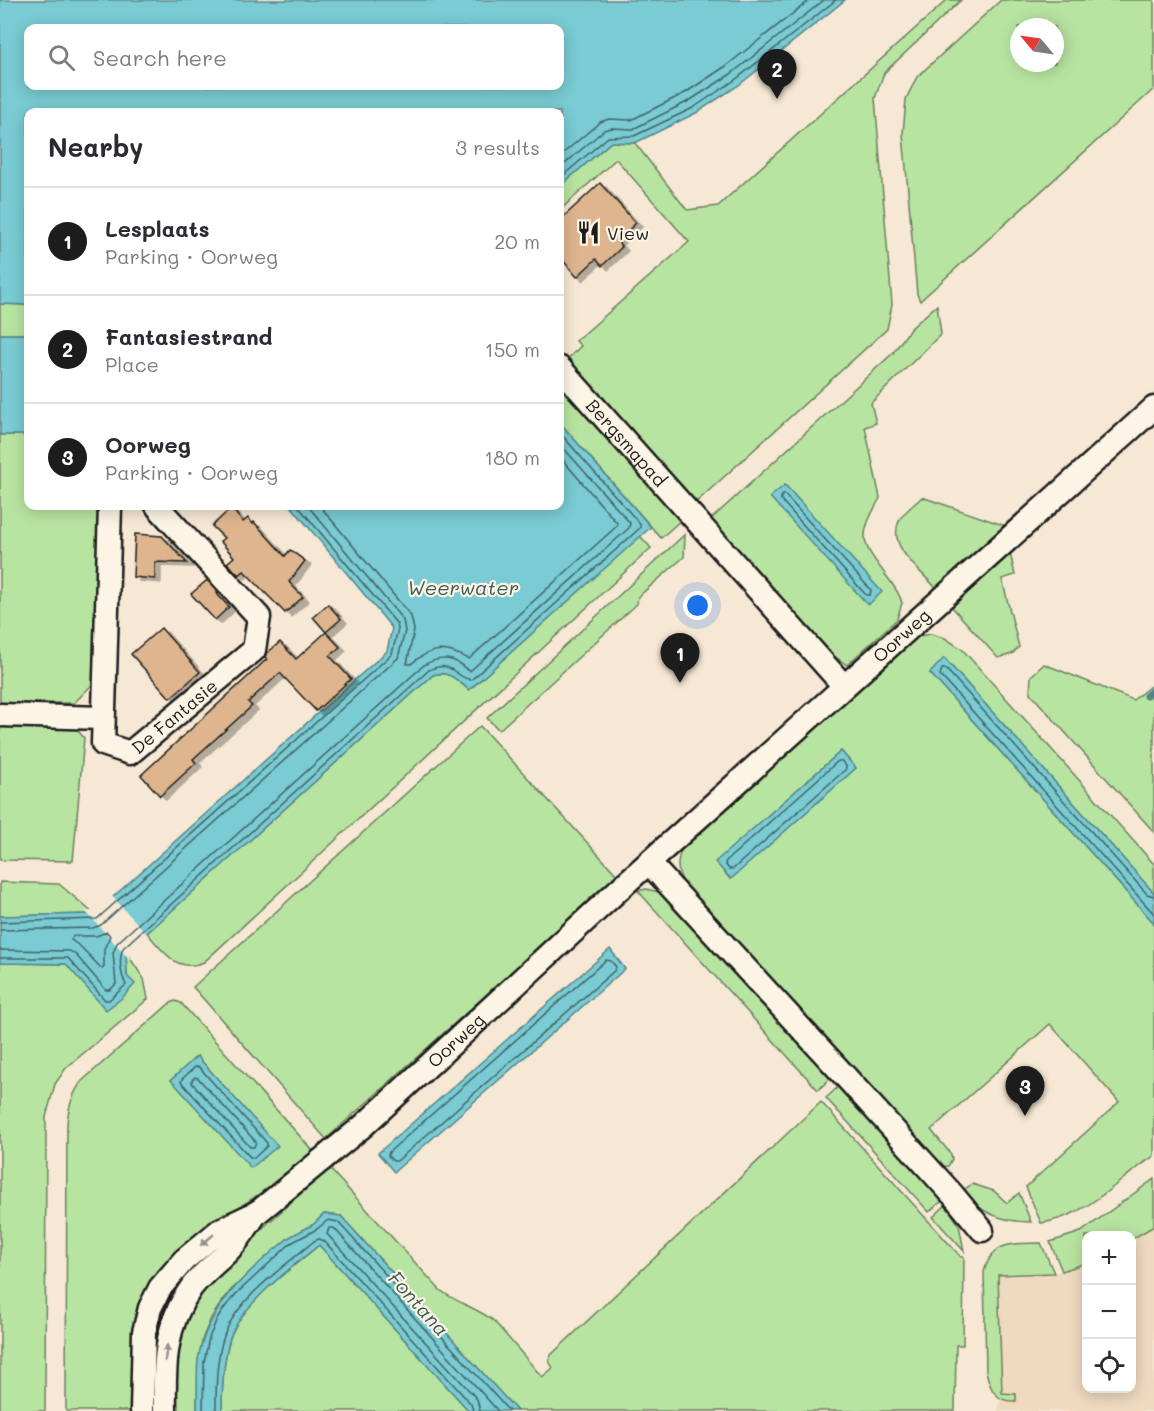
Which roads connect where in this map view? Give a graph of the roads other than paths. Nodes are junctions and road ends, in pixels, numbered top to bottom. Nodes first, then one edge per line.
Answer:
1 (564, 373) edge
2 (1154, 408) edge
3 (110, 510) edge
4 (161, 510) edge
5 (844, 686) junction
6 (0, 715) edge
7 (103, 718) junction
8 (649, 863) junction
9 (258, 1212) junction
10 (982, 1230) dead end
11 (142, 1411) edge
12 (165, 1411) edge

1 - 5 street, Bergsmapad
2 - 5 street, Oorweg
3 - 7 street, De Fantasie
4 - 7 street, De Fantasie
5 - 8 street, Oorweg
6 - 7 street
8 - 9 street, Oorweg
8 - 10 street
9 -> 11 street, Oorweg
12 -> 9 street, Oorweg

